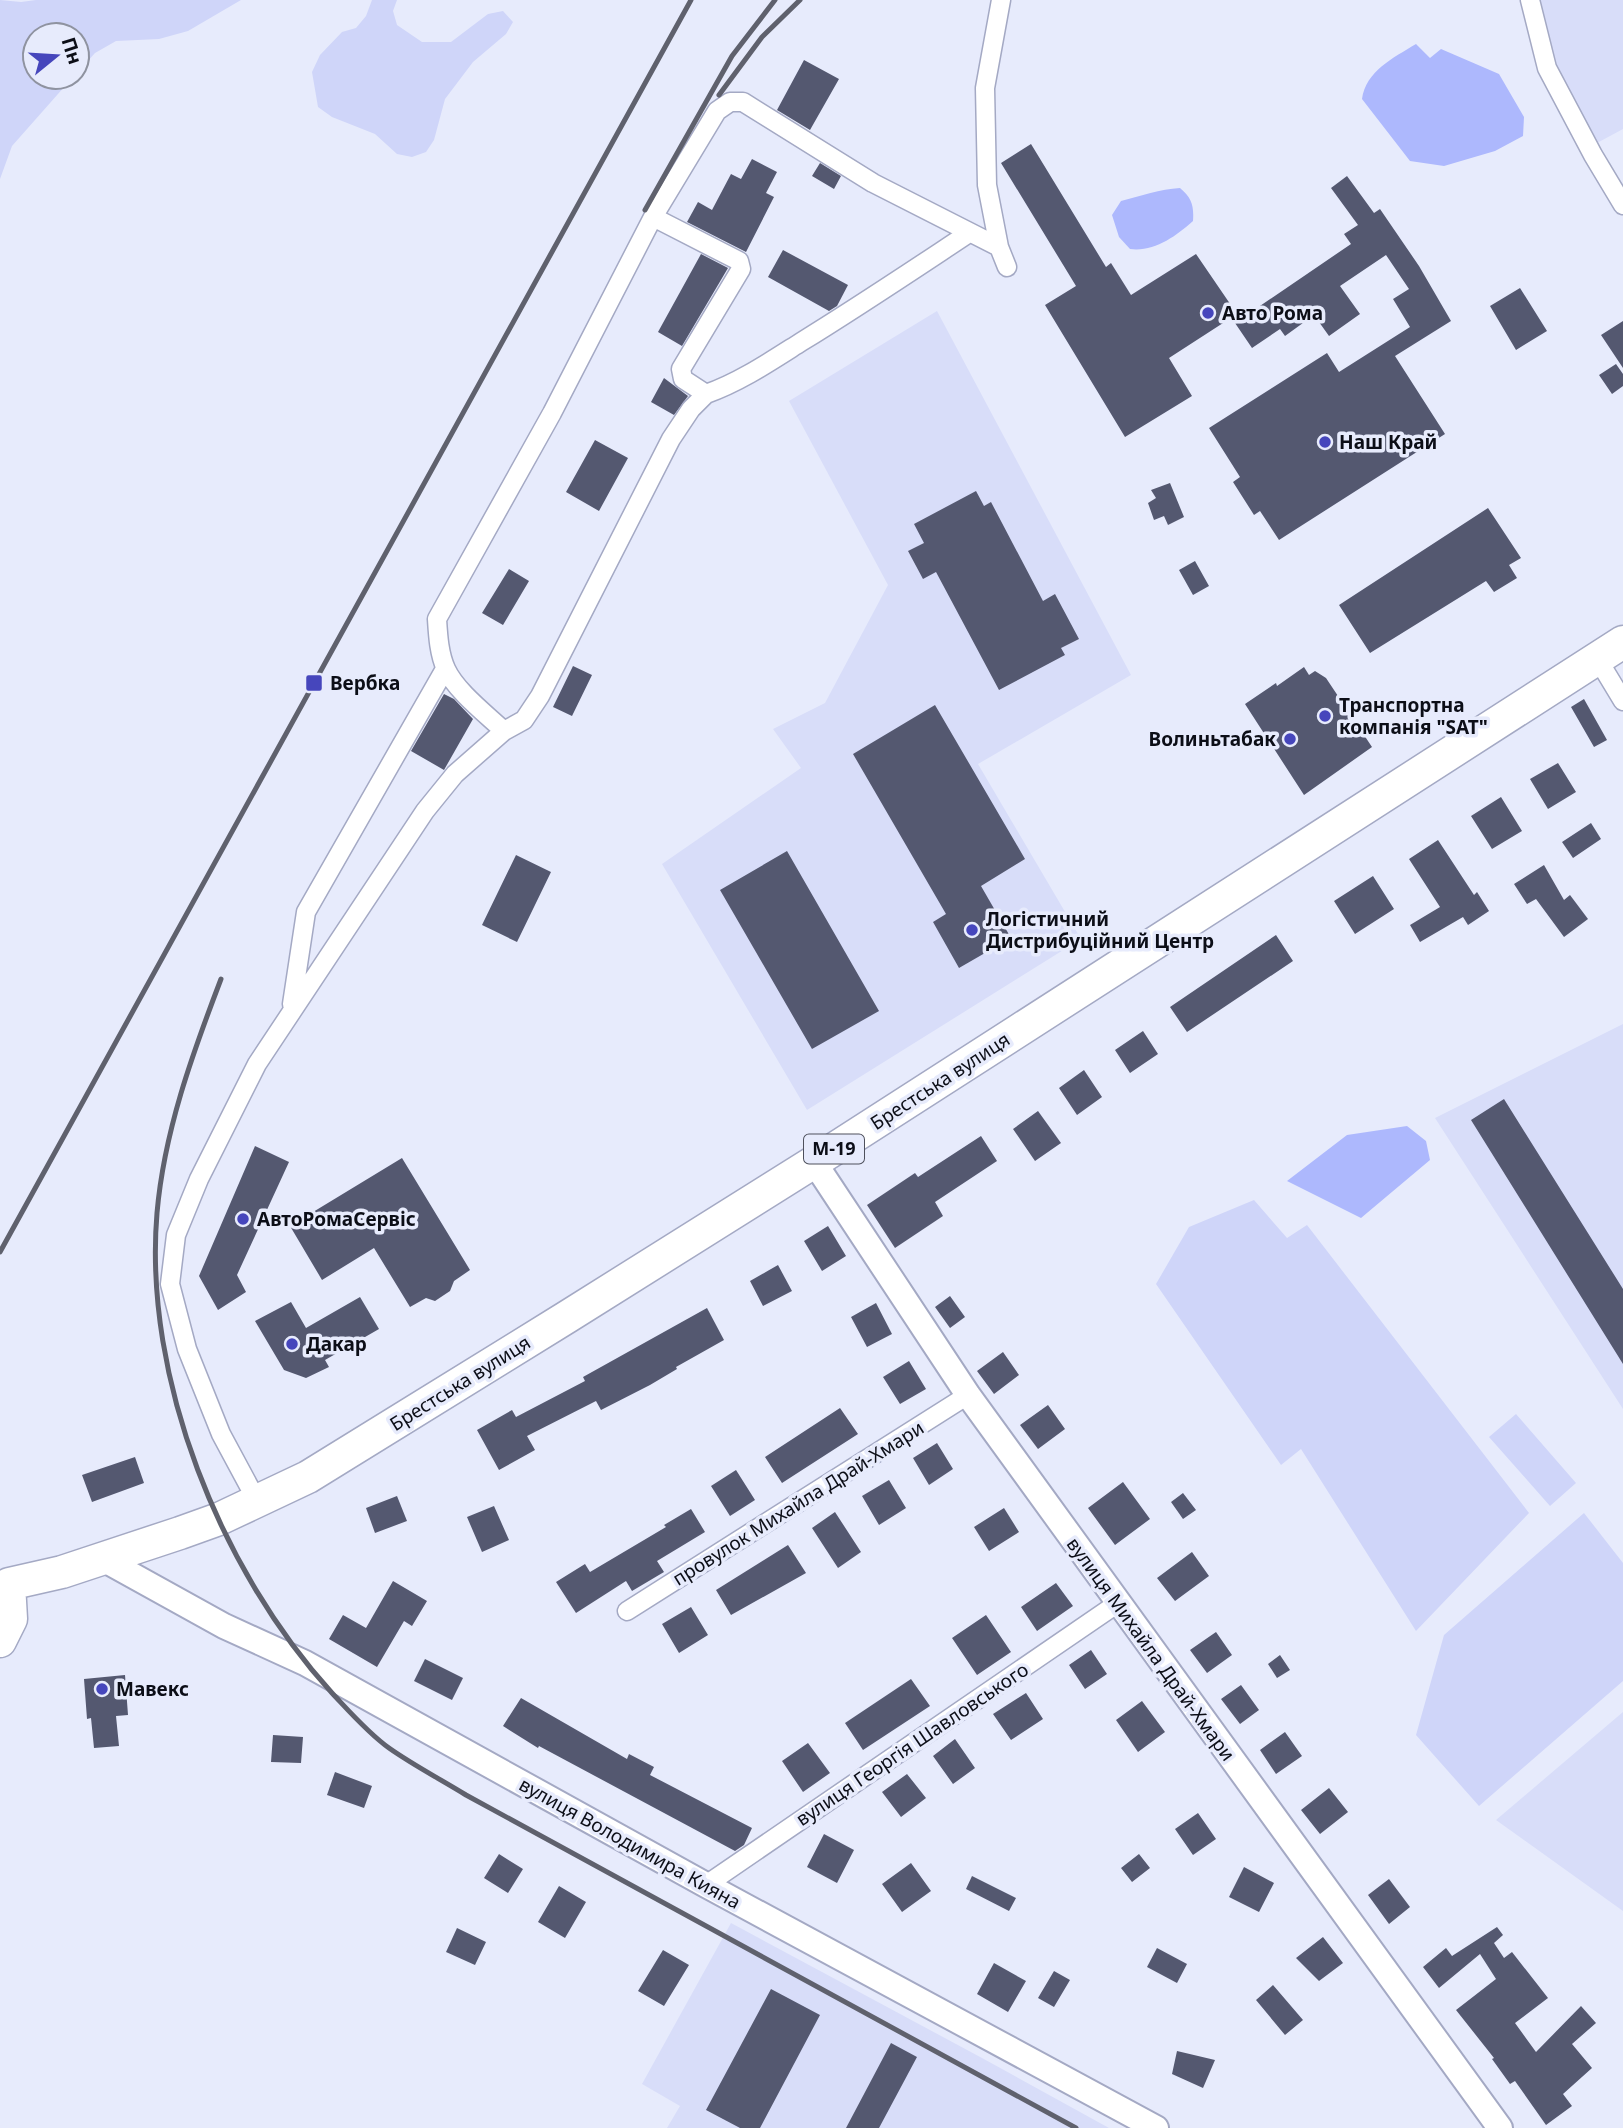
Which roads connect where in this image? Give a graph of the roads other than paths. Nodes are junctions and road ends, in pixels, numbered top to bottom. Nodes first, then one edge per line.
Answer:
1 (1001, 0) edge
2 (1530, 0) edge
3 (1623, 205) edge
4 (653, 218) junction
5 (969, 233) junction
6 (999, 247) junction
7 (1007, 267) dead end
8 (706, 394) junction
9 (1610, 650) edge
10 (445, 669) junction
11 (1623, 701) edge
12 (504, 731) junction
13 (291, 1011) junction
14 (814, 1162) junction
15 (968, 1395) junction
16 (257, 1501) junction
17 (103, 1559) junction
18 (1118, 1603) junction
19 (627, 1611) dead end
20 (0, 1641) edge
21 (706, 1885) junction
22 (1156, 2128) edge
23 (1500, 2128) edge

1 - 6 street
2 - 3 street
4 - 5 street
4 - 8 street
4 - 10 street
5 - 6 street
5 - 8 street
6 - 7 street
8 - 12 street
9 - 11 street
9 - 14 highway, Брестська вулиця / М-19
10 - 12 street
10 - 13 street
12 - 13 street
13 - 16 street
14 - 15 main road, вулиця Михайла Драй-Хмари
14 - 16 highway, Брестська вулиця / М-19
15 - 18 main road, вулиця Михайла Драй-Хмари
15 - 19 street, провулок Михайла Драй-Хмари
16 - 17 highway, Брестська вулиця / М-19
17 - 20 highway, Брестська вулиця / М-19
17 - 21 main road, вулиця Володимира Кияна
18 - 21 street, вулиця Георгія Шавловського
18 - 23 main road, вулиця Михайла Драй-Хмари
21 - 22 main road, вулиця Володимира Кияна

